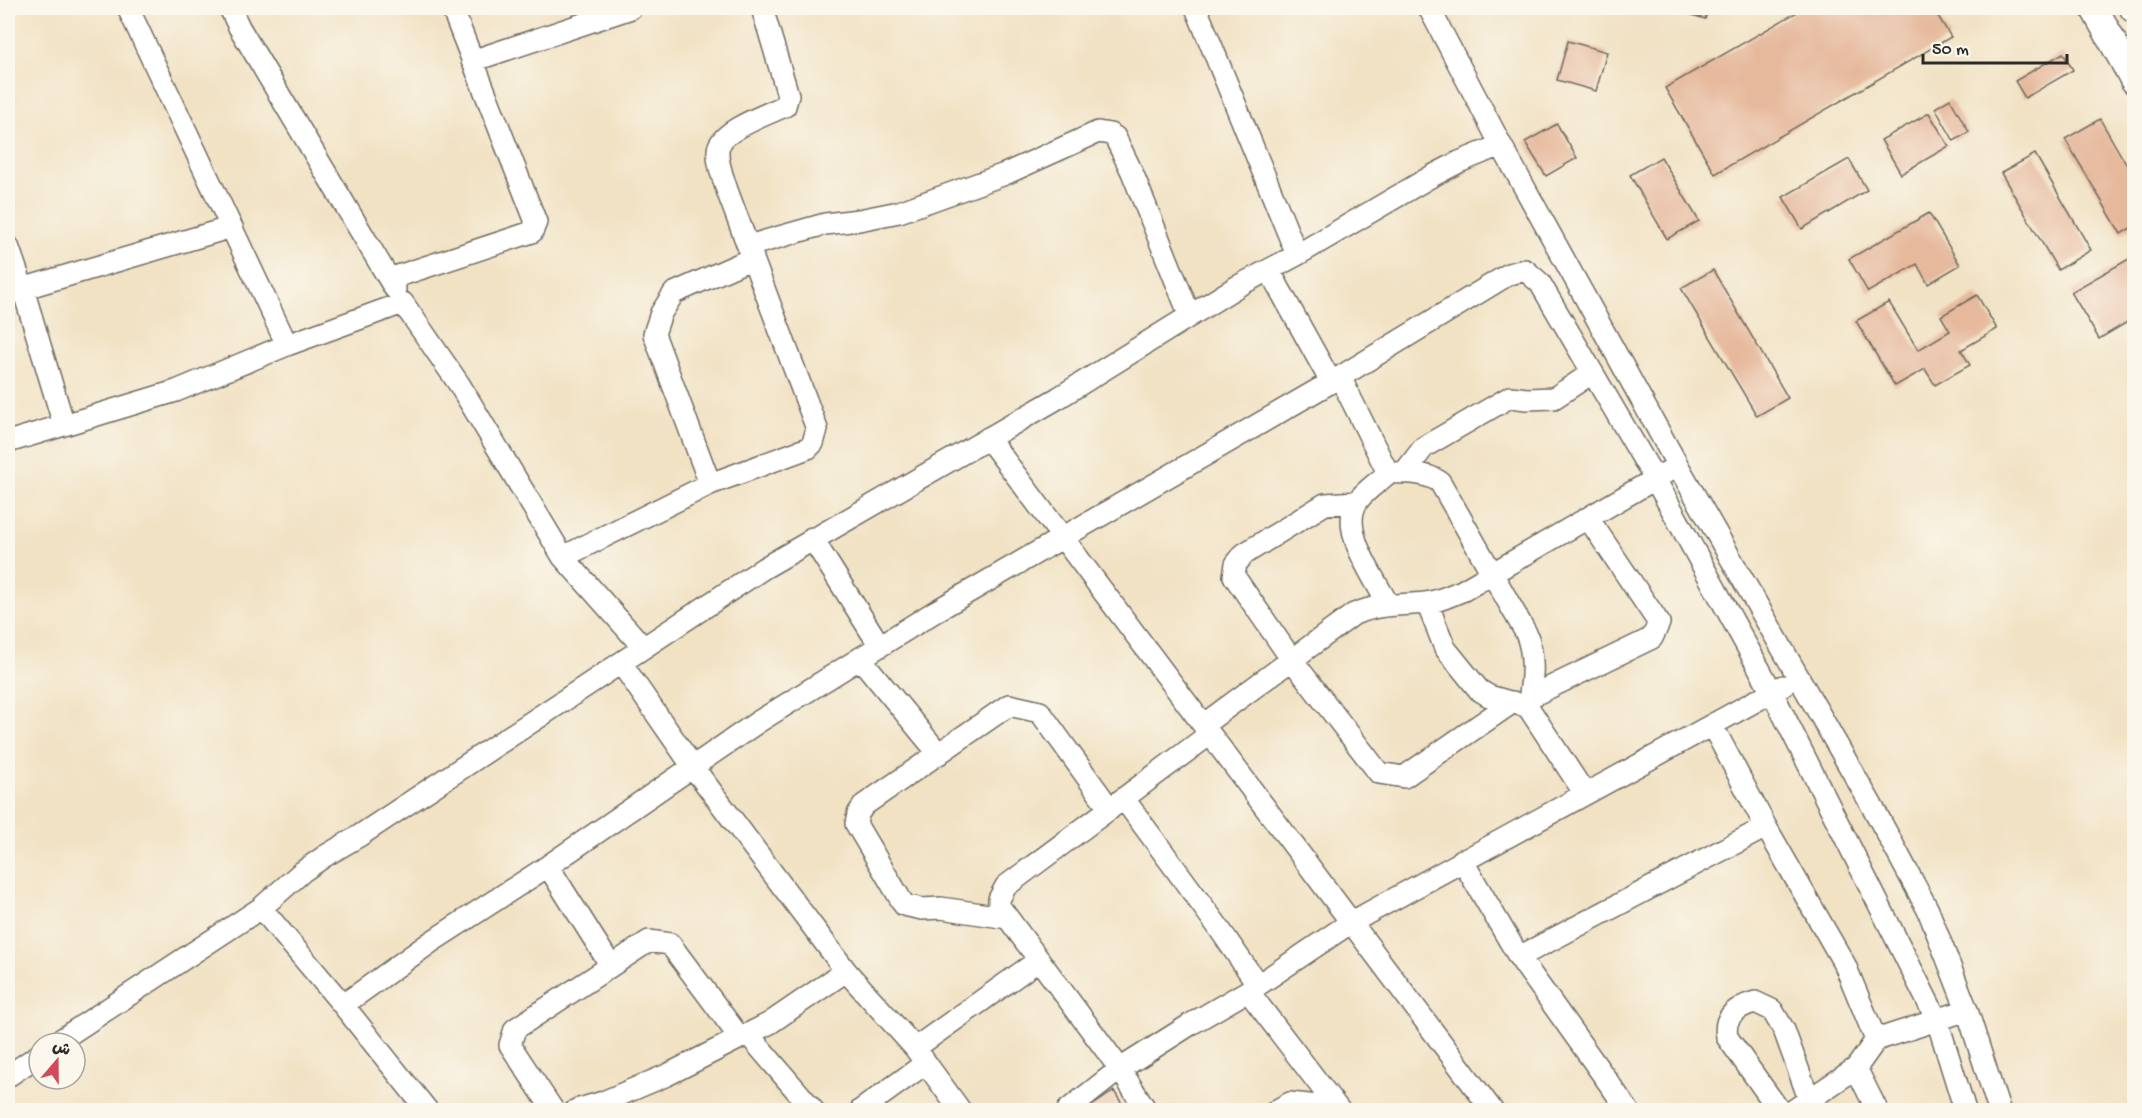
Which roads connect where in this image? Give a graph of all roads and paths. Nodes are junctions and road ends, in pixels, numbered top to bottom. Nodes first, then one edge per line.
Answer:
1 (128, 8) edge
2 (230, 8) edge
3 (452, 8) edge
4 (632, 8) edge
5 (762, 8) edge
6 (1196, 8) edge
7 (1429, 8) edge
8 (2094, 8) edge
9 (472, 61) junction
10 (2134, 80) edge
11 (1501, 146) junction
12 (232, 227) junction
13 (8, 246) edge
14 (750, 252) junction
15 (1297, 255) junction
16 (1269, 270) junction
17 (389, 279) junction
18 (15, 291) edge
19 (403, 303) junction
20 (1190, 316) junction
21 (287, 345) junction
22 (1592, 374) junction
23 (1335, 379) junction
24 (64, 425) junction
25 (988, 438) junction
26 (8, 442) edge
27 (1678, 466) junction
28 (1396, 473) junction
29 (1655, 479) junction
30 (710, 484) junction
31 (1357, 502) junction
32 (1588, 518) junction
33 (812, 538) junction
34 (1063, 538) junction
35 (563, 557) junction
36 (1491, 574) junction
37 (1427, 603) junction
38 (1388, 604) junction
39 (880, 646) junction
40 (643, 647) junction
41 (860, 658) junction
42 (1292, 660) junction
43 (621, 663) junction
44 (1799, 677) junction
45 (1772, 692) junction
46 (1523, 702) junction
47 (1712, 725) junction
48 (1206, 730) junction
49 (939, 754) junction
50 (693, 767) junction
51 (1585, 794) junction
52 (1117, 804) junction
53 (1766, 826) junction
54 (1462, 860) junction
55 (548, 866) junction
56 (261, 908) junction
57 (1008, 918) junction
58 (1350, 923) junction
59 (1519, 957) junction
60 (1039, 960) junction
61 (611, 966) junction
62 (846, 971) junction
63 (1253, 988) junction
64 (343, 1005) junction
65 (1967, 1010) junction
66 (1937, 1020) junction
67 (74, 1031) edge
68 (744, 1036) junction
69 (1876, 1040) junction
70 (920, 1055) junction
71 (27, 1063) edge
72 (1856, 1068) junction
73 (1120, 1070) junction
74 (8, 1076) edge
75 (1801, 1105) edge
76 (1338, 1109) edge
77 (427, 1110) edge
78 (553, 1110) edge
79 (576, 1110) edge
80 (813, 1110) edge
81 (861, 1110) edge
82 (960, 1110) edge
83 (1068, 1110) edge
84 (1146, 1110) edge
85 (1277, 1110) edge
86 (1492, 1110) edge
87 (1628, 1110) edge
88 (1779, 1110) edge
89 (1876, 1110) edge
90 (1965, 1110) edge
91 (1999, 1110) edge

1 - 12 street
2 - 17 street
3 - 9 street
4 - 9 street
5 - 14 street
6 - 15 street
7 - 11 street
8 - 10 main road
9 - 17 street
11 - 15 street
11 - 27 street
12 - 18 street
12 - 21 street
13 - 18 street
14 - 20 street
14 - 30 street
14 - 30 street
15 - 16 street
16 - 20 street
16 - 23 street
17 - 19 street
18 - 24 street
19 - 21 street
19 - 35 street
20 - 25 street
21 - 24 street
22 - 23 street
22 - 28 street
22 - 29 street
23 - 28 street
23 - 34 street
24 - 26 street
25 - 33 street
25 - 34 street
27 - 29 street
27 - 44 street
28 - 31 street
28 - 36 street
29 - 32 street
29 - 45 street
30 - 35 street
31 - 38 street
31 - 42 street
32 - 36 street
32 - 46 street
33 - 39 street
33 - 40 street
34 - 39 street
34 - 48 street
35 - 40 street
36 - 37 street
36 - 46 street
37 - 38 street
37 - 46 street
38 - 42 street
39 - 41 street
40 - 43 street
41 - 49 street
41 - 50 street
42 - 46 street
42 - 48 street
43 - 50 street
43 - 56 street
44 - 45 street
44 - 65 street
45 - 47 street
45 - 66 street
46 - 51 street
47 - 51 street
47 - 53 street
48 - 52 street
48 - 58 street
49 - 52 street
49 - 57 street
50 - 55 street
50 - 62 street
51 - 54 street
52 - 57 street
52 - 63 street
53 - 59 street
53 - 69 street
54 - 58 street
54 - 59 street
55 - 61 street
55 - 64 street
56 - 64 street
56 - 67 street
57 - 60 street
58 - 63 street
58 - 86 street
59 - 87 street
60 - 70 street
60 - 73 street
61 - 68 street
61 - 78 street
62 - 68 street
62 - 70 street
63 - 73 street
63 - 76 street
64 - 77 street
65 - 66 street
65 - 91 street
66 - 69 street
66 - 90 street
68 - 79 street
68 - 80 street
69 - 72 street
70 - 81 street
70 - 82 street
71 - 74 street
72 - 75 street
72 - 89 street
73 - 83 street
73 - 84 street
75 - 88 street
76 - 85 street

